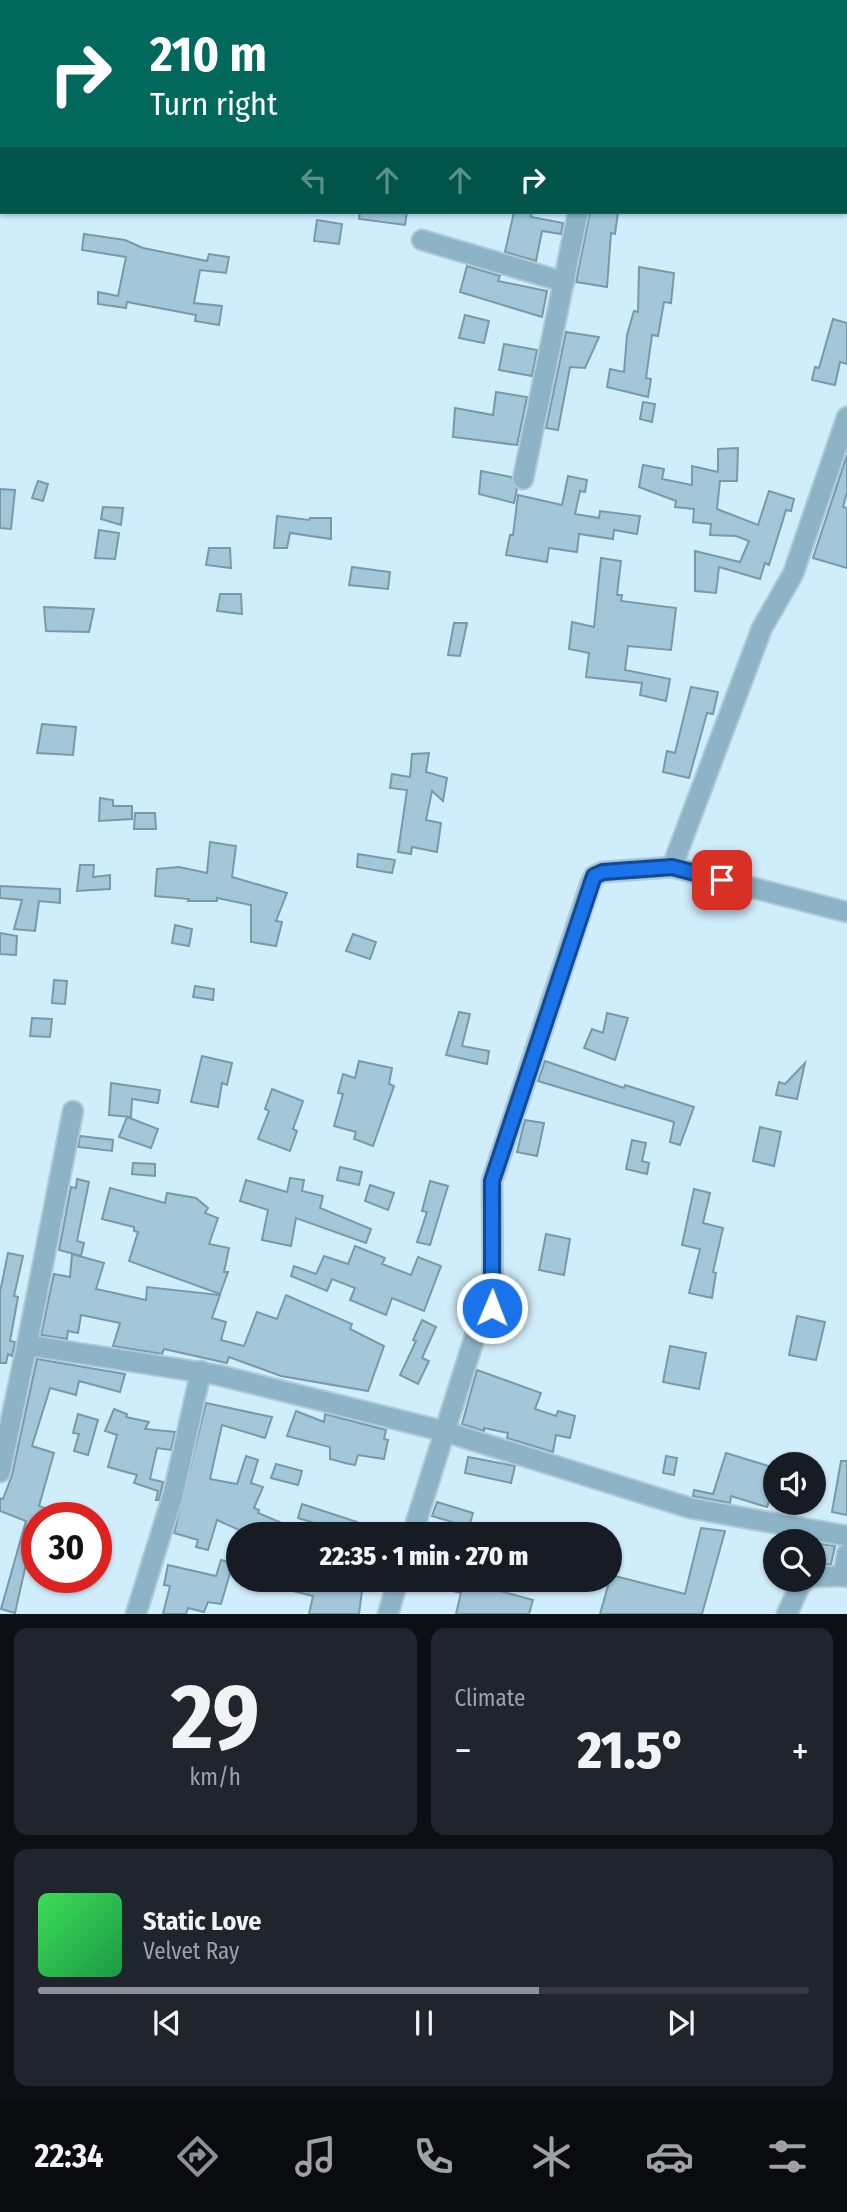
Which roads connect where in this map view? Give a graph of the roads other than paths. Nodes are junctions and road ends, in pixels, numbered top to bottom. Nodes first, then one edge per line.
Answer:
1 (579, 214) edge
2 (422, 240) dead end
3 (564, 282) junction
4 (847, 417) edge
5 (523, 479) dead end
6 (672, 867) junction
7 (847, 912) edge
8 (73, 1111) dead end
9 (27, 1345) junction
10 (201, 1371) junction
11 (443, 1431) junction
12 (0, 1472) edge
13 (416, 1522) edge
14 (847, 1536) edge
15 (847, 1554) edge
16 (826, 1577) edge
17 (845, 1577) edge
18 (394, 1592) edge
19 (797, 1592) edge
20 (136, 1614) edge
21 (388, 1614) edge
22 (787, 1614) edge

1 - 3 street
2 - 3 street
3 - 5 street
4 - 6 street
6 - 7 street
6 - 11 street
8 - 9 street
9 - 10 street
9 - 12 street
10 - 11 street
10 - 20 street
11 - 13 street
11 - 14 street
15 - 17 street
16 - 17 street
18 - 21 street
19 - 22 street

